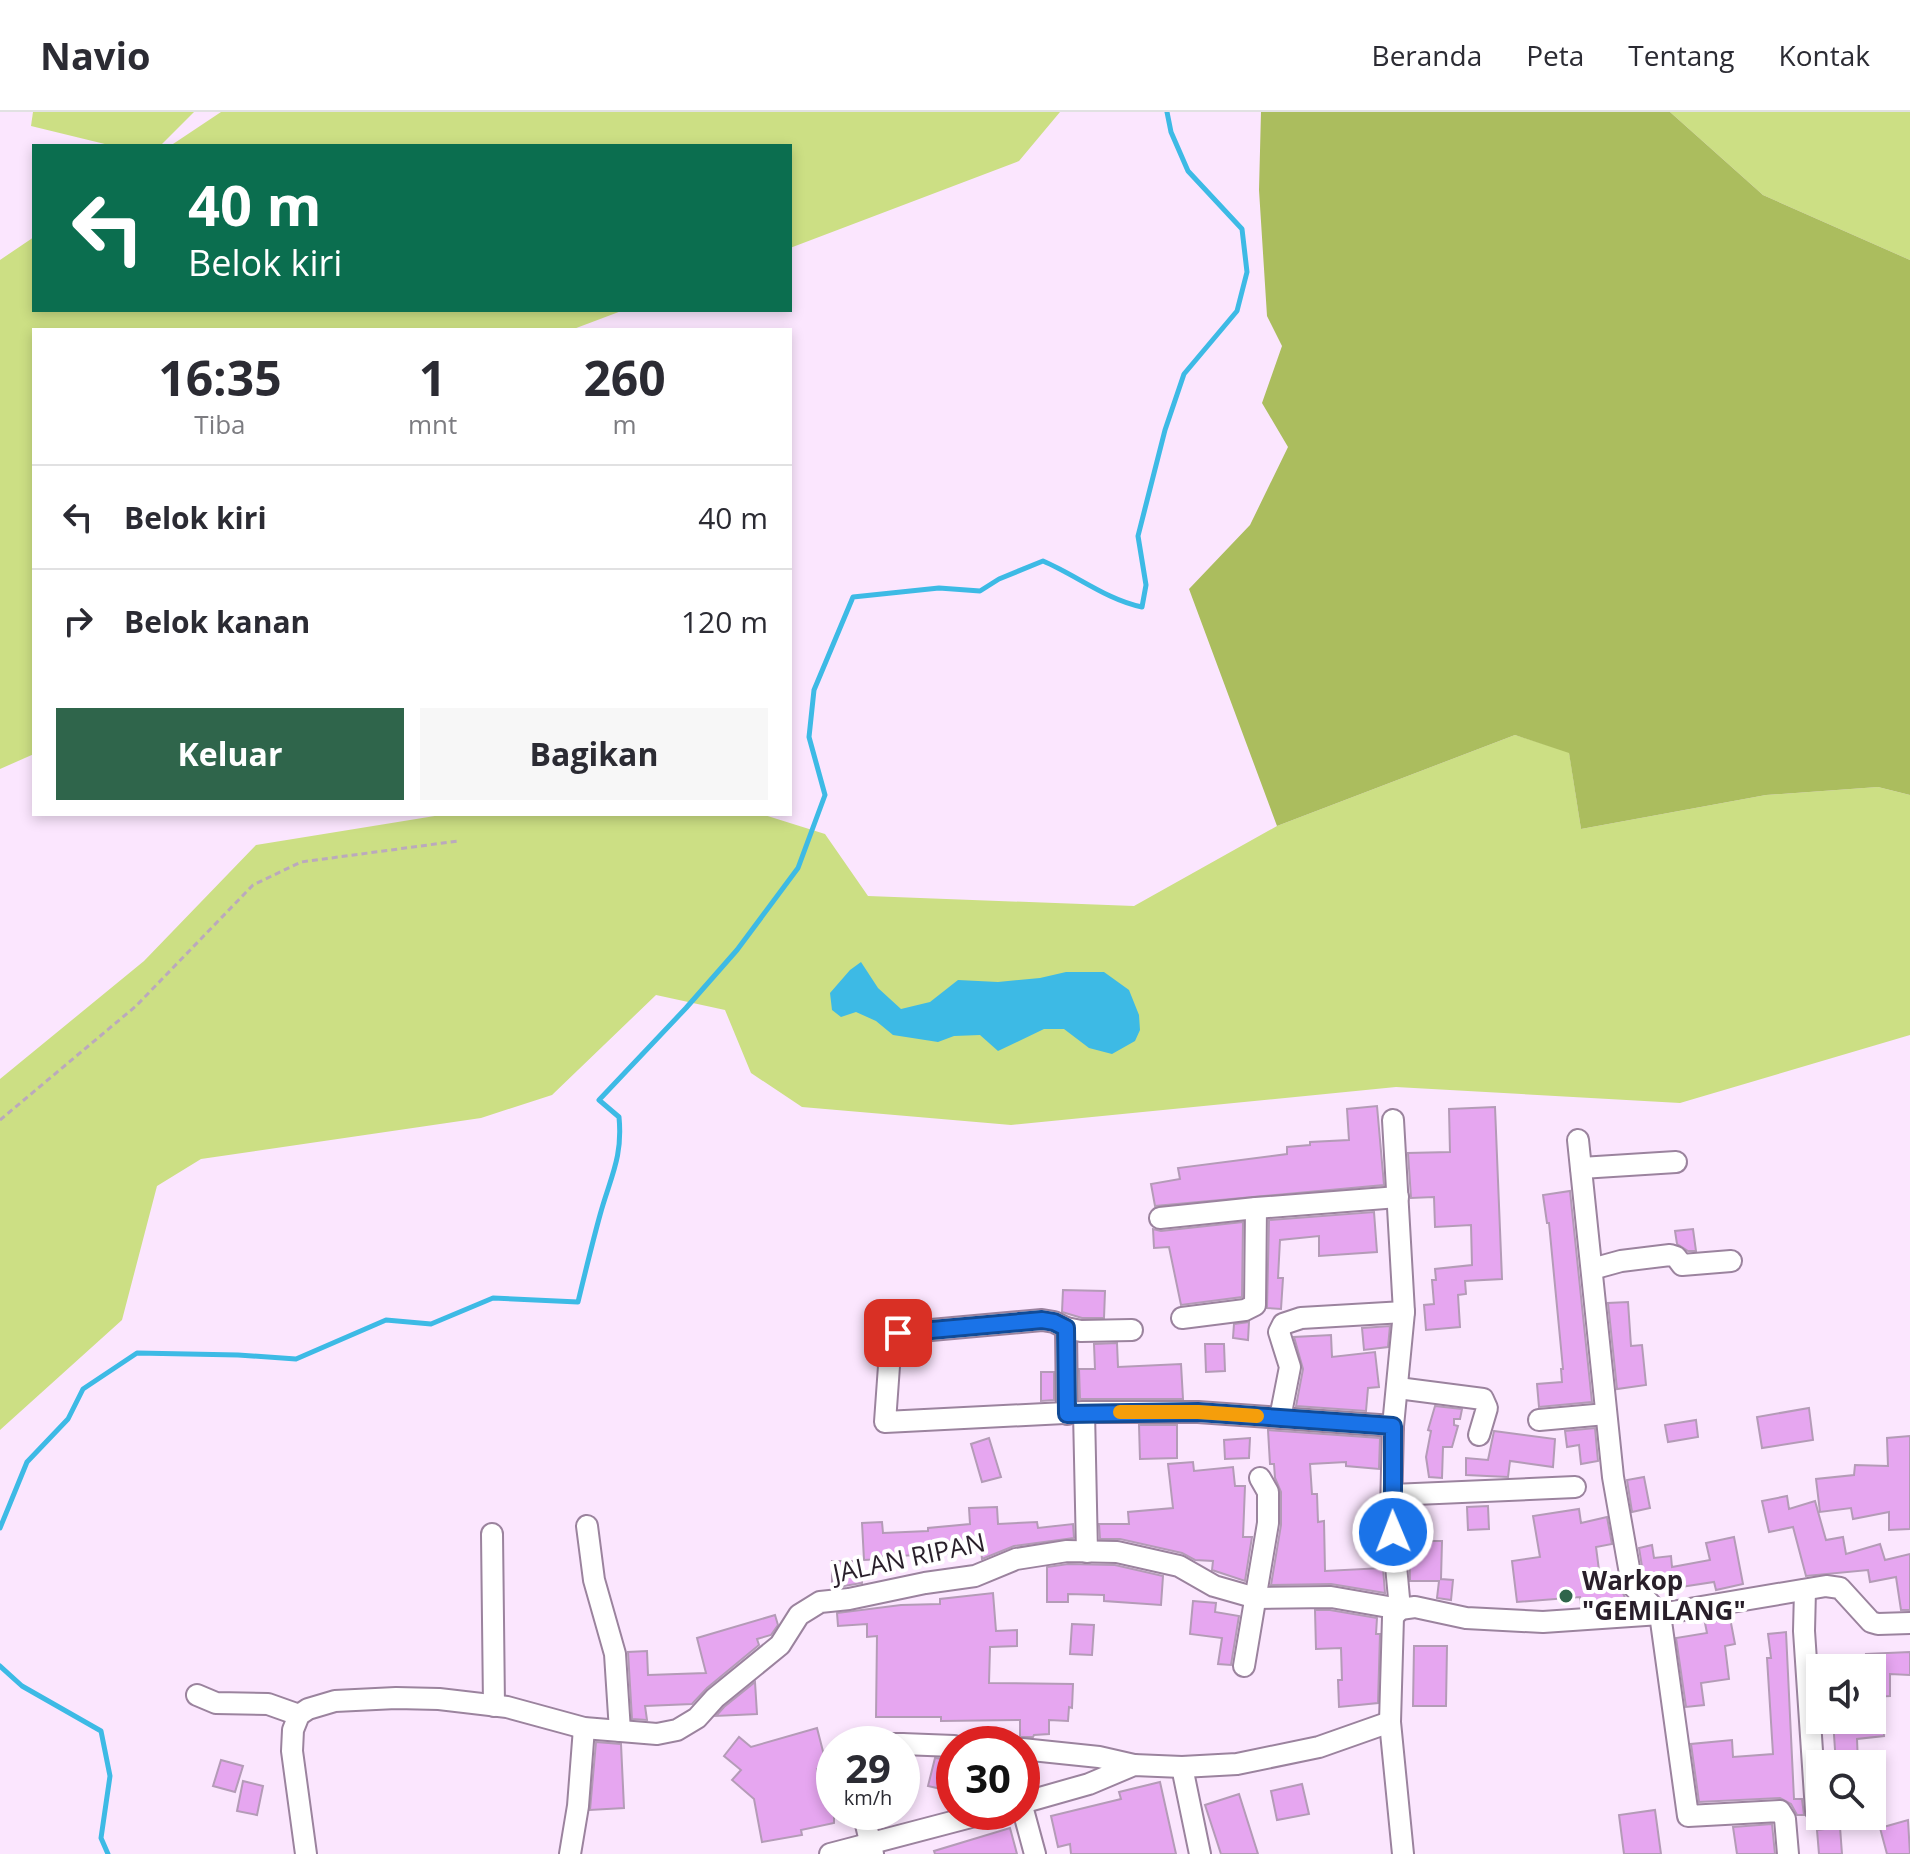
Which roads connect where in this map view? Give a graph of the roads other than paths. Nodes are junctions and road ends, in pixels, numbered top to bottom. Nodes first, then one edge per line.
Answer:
1 (1393, 1120) dead end
2 (1578, 1140) dead end
3 (1676, 1162) dead end
4 (1581, 1168) junction
5 (1398, 1197) junction
6 (1256, 1208) junction
7 (1160, 1218) dead end
8 (1731, 1261) dead end
9 (1592, 1269) junction
10 (1404, 1312) junction
11 (1182, 1318) dead end
12 (1066, 1328) junction
13 (1132, 1330) dead end
14 (1398, 1388) junction
15 (1075, 1413) junction
16 (1606, 1414) junction
17 (1280, 1418) junction
18 (1539, 1420) dead end
19 (1393, 1426) junction
20 (1479, 1435) dead end
21 (1260, 1478) dead end
22 (1575, 1487) dead end
23 (1392, 1495) junction
24 (587, 1526) dead end
25 (492, 1534) dead end
26 (1087, 1552) junction
27 (1805, 1590) junction
28 (1256, 1598) junction
29 (1400, 1609) junction
30 (1660, 1614) junction
31 (1910, 1623) edge
32 (1244, 1666) dead end
33 (197, 1695) dead end
34 (494, 1706) junction
35 (1390, 1722) junction
36 (296, 1723) junction
37 (584, 1728) junction
38 (620, 1731) junction
39 (1812, 1750) edge
40 (1040, 1751) edge
41 (1134, 1765) junction
42 (1182, 1767) junction
43 (1040, 1799) edge
44 (936, 1829) edge
45 (867, 1830) edge
46 (1029, 1830) edge
47 (872, 1850) edge
48 (306, 1854) edge
49 (570, 1854) edge
50 (830, 1854) edge
51 (1035, 1854) edge
52 (1200, 1854) edge
53 (1403, 1854) edge
54 (1788, 1854) edge

1 - 5 street
2 - 4 street
3 - 4 street
4 - 9 street
5 - 6 street
5 - 10 street
6 - 7 street
6 - 11 street
8 - 9 street
9 - 16 street
10 - 14 street
10 - 17 street
12 - 13 street
12 - 15 street
12 - 15 street
14 - 19 street
14 - 20 street
15 - 17 street
15 - 26 street
16 - 18 street
16 - 30 street
17 - 19 street
19 - 23 street
21 - 28 street
22 - 23 street
23 - 29 street
24 - 38 street
25 - 34 street
26 - 28 street, JALAN RIPAN
26 - 38 street, JALAN RIPAN
27 - 30 street, JALAN RIPAN
27 - 31 street, JALAN RIPAN
27 - 39 street
28 - 29 street, JALAN RIPAN
28 - 32 street
29 - 30 street, JALAN RIPAN
29 - 35 street
30 - 54 street
33 - 36 street
34 - 36 street, JALAN RIPAN
34 - 37 street, JALAN RIPAN
35 - 42 street
35 - 53 street
36 - 48 street
37 - 38 street, JALAN RIPAN
37 - 49 street
40 - 41 street
41 - 42 street
41 - 43 street
42 - 52 street
44 - 47 street
45 - 47 street
46 - 51 street
47 - 50 street

